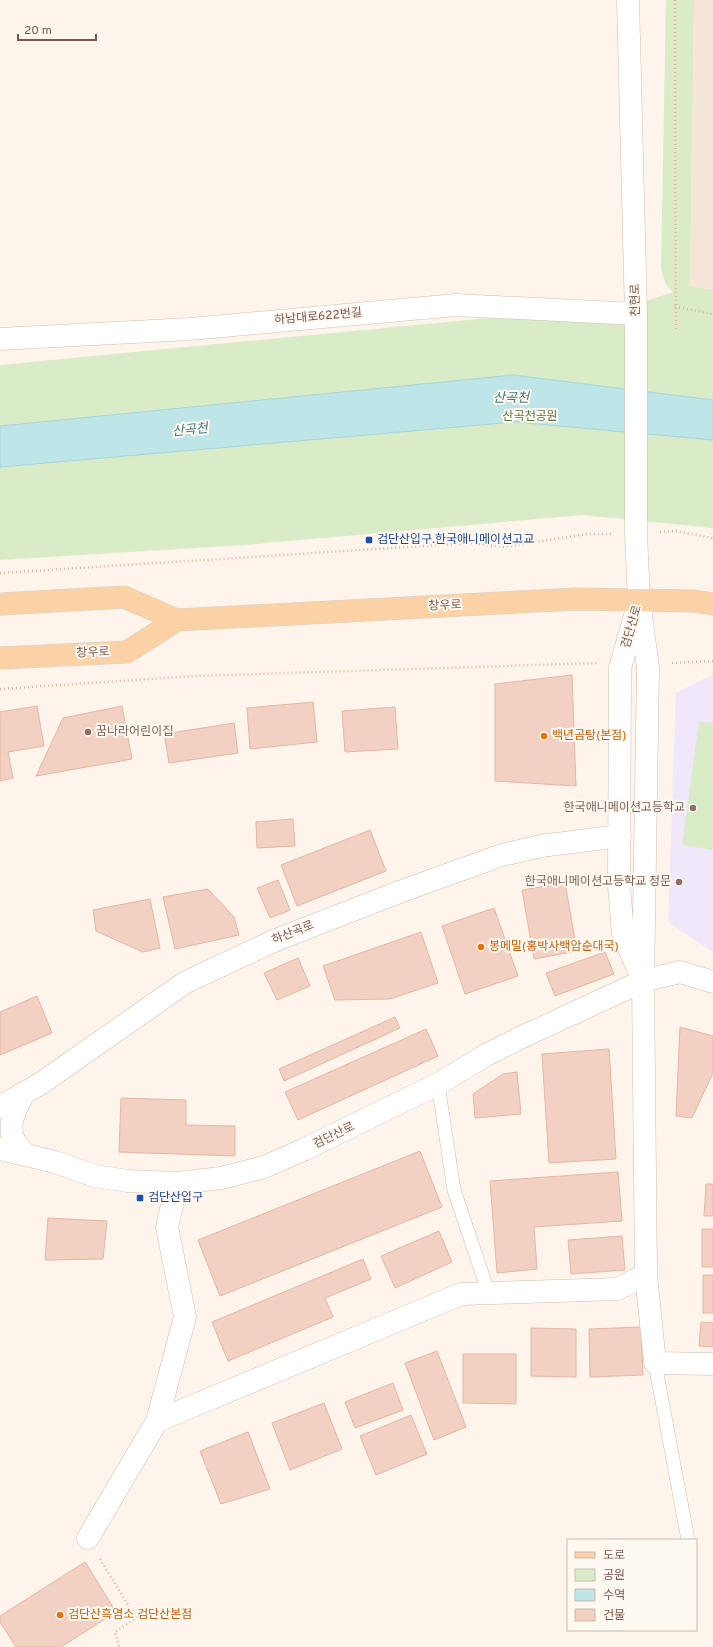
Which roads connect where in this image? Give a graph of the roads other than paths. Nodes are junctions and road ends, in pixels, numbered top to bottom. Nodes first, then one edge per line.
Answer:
1 (628, 0) edge
2 (636, 314) junction
3 (0, 339) edge
4 (639, 600) junction
5 (0, 604) edge
6 (713, 604) edge
7 (177, 620) junction
8 (0, 658) edge
9 (620, 836) junction
10 (643, 981) junction
11 (713, 982) edge
12 (438, 1084) junction
13 (24, 1093) junction
14 (0, 1107) edge
15 (0, 1149) edge
16 (26, 1155) junction
17 (177, 1183) junction
18 (646, 1275) junction
19 (489, 1294) junction
20 (655, 1363) junction
21 (713, 1364) edge
22 (157, 1420) junction
23 (88, 1538) road end
24 (688, 1539) edge

1 - 2 street, 천현로
2 - 3 street, 하남대로622번길
2 - 4 street, 천현로
4 - 6 main road, 창우로
4 - 7 main road, 창우로
4 - 9 street, 검단산로
4 - 10 street, 검단산로
5 - 7 main road, 창우로
7 - 8 main road, 창우로
9 - 10 street, 검단산로
9 - 13 street, 하산곡로
10 - 11 street, 검단산로
10 - 12 street, 검단산로
10 - 18 street
12 - 17 street, 검단산로
12 - 19 lane
13 - 14 street, 하산곡로
13 - 16 street
15 - 16 street, 검단산로
16 - 17 street, 검단산로
17 - 22 street
18 - 19 street
18 - 20 street
19 - 22 street
20 - 21 street
20 - 24 lane
22 - 23 street

